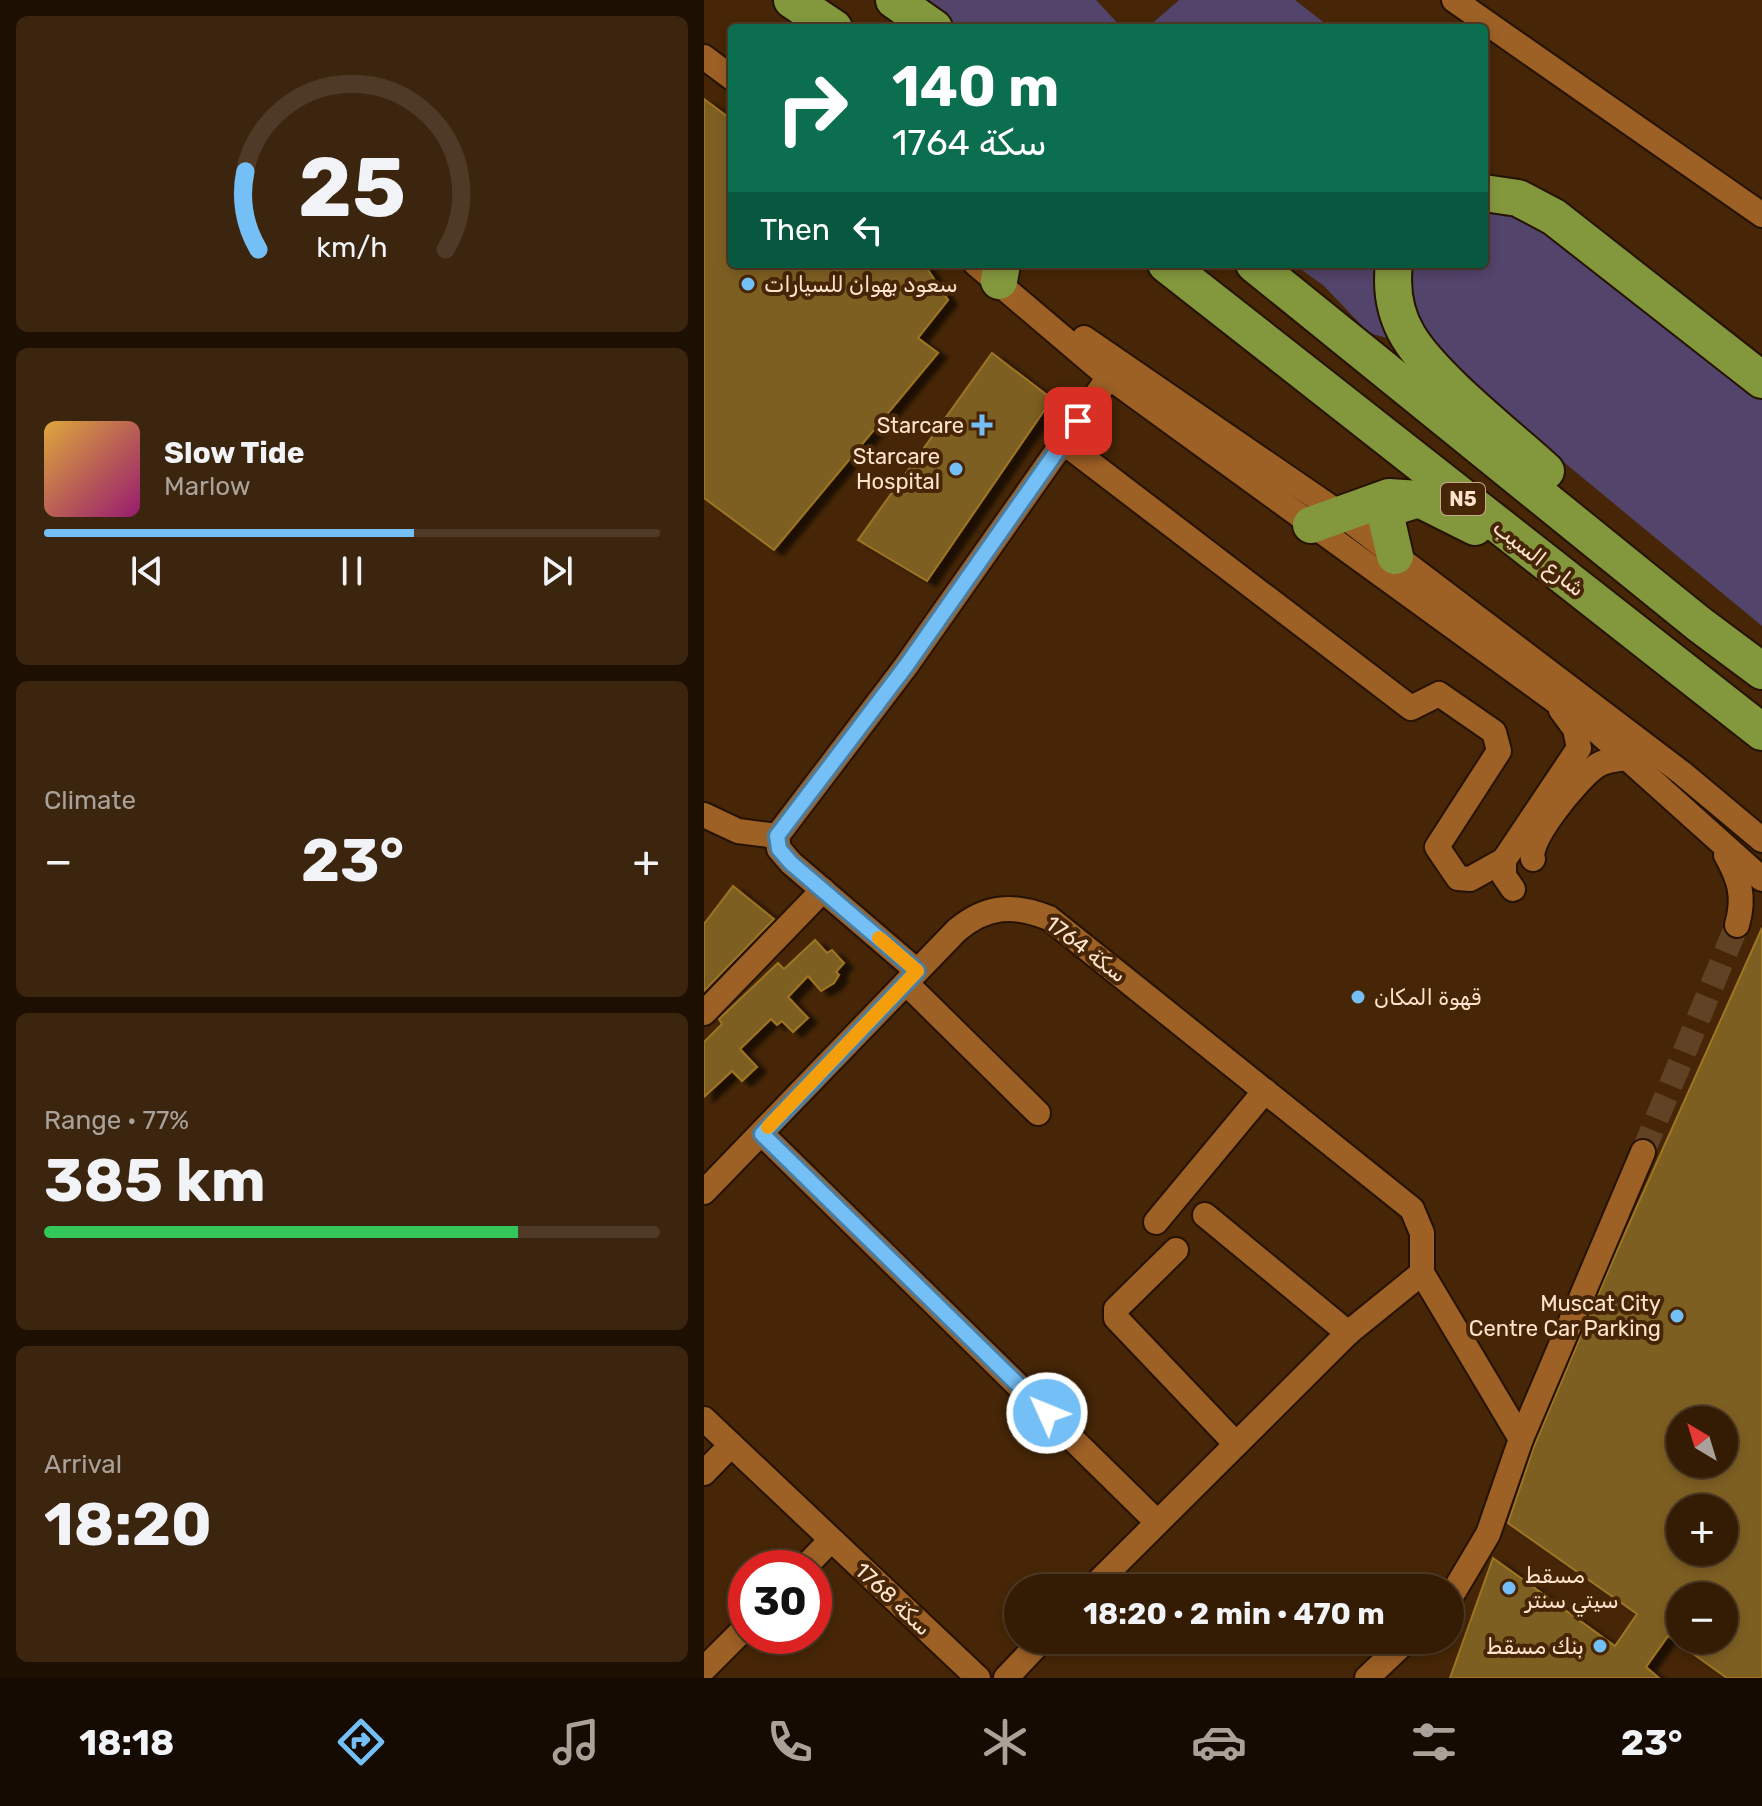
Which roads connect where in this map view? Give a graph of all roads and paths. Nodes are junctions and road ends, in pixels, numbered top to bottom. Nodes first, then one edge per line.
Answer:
1 (792, 0) edge
2 (894, 0) edge
3 (1459, 1) edge
4 (828, 24) edge
5 (928, 24) edge
6 (704, 57) edge
7 (728, 75) edge
8 (1488, 194) edge
9 (1762, 215) edge
10 (1171, 268) edge
11 (1259, 268) edge
12 (1394, 268) edge
13 (993, 270) edge
14 (1109, 377) junction
15 (1762, 380) edge
16 (1063, 442) junction
17 (1419, 499) junction
18 (1326, 520) junction
19 (1395, 556) junction
20 (1541, 560) junction
21 (1699, 624) junction
22 (1762, 671) edge
23 (1552, 699) junction
24 (1762, 732) edge
25 (1632, 758) junction
26 (704, 815) edge
27 (777, 836) junction
28 (1762, 840) edge
29 (1721, 846) junction
30 (1533, 859) dead end
31 (1504, 860) junction
32 (1762, 879) edge
33 (1513, 889) dead end
34 (823, 890) junction
35 (1762, 893) edge
36 (912, 977) junction
37 (704, 1013) edge
38 (1265, 1091) junction
39 (1038, 1113) dead end
40 (762, 1134) junction
41 (1640, 1144) tunnel mouth
42 (704, 1192) edge
43 (1205, 1215) dead end
44 (1156, 1222) dead end
45 (1176, 1250) dead end
46 (1422, 1273) junction
47 (1348, 1333) junction
48 (704, 1419) edge
49 (1521, 1439) junction
50 (1236, 1444) junction
51 (731, 1445) junction
52 (704, 1473) edge
53 (1156, 1521) junction
54 (830, 1541) junction
55 (821, 1550) edge
56 (1105, 1574) edge
57 (1464, 1574) edge
58 (728, 1645) edge
59 (1029, 1654) edge
60 (1392, 1654) edge
61 (704, 1669) edge
62 (978, 1678) edge
63 (1006, 1678) edge
64 (1367, 1678) edge

1 - 4 highway
2 - 5 highway
3 - 9 street
6 - 7 street
8 - 15 highway
10 - 20 highway, شارع السيب / N5
11 - 21 highway, N5
12 - 21 highway
13 - 14 street
13 - 18 street
14 - 16 street
14 - 18 street
16 - 27 street
16 - 31 street
17 - 18 highway
17 - 19 highway
17 - 20 highway
18 - 19 street
18 - 23 street
19 - 28 street
20 - 24 highway, شارع السيب / N5
21 - 22 highway, N5
23 - 25 street
23 - 31 street
25 - 29 street
25 - 30 street
26 - 27 street
27 - 34 street
29 - 32 street
29 - 35 street
31 - 33 street
34 - 36 street
34 - 37 street
36 - 38 street, سكة 1764
36 - 39 street
36 - 40 street, سكة 1764
38 - 44 street
38 - 46 street, سكة 1764
40 - 42 street, سكة 1764
40 - 53 street
41 - 49 street
43 - 47 street
45 - 50 street
46 - 47 street
46 - 49 street
47 - 50 street
48 - 51 street, سكة 1768
49 - 57 street
50 - 53 street
51 - 52 street
51 - 54 street, سكة 1768
53 - 56 street
54 - 55 street
54 - 62 street, سكة 1768
58 - 61 street
59 - 63 street
60 - 64 street

